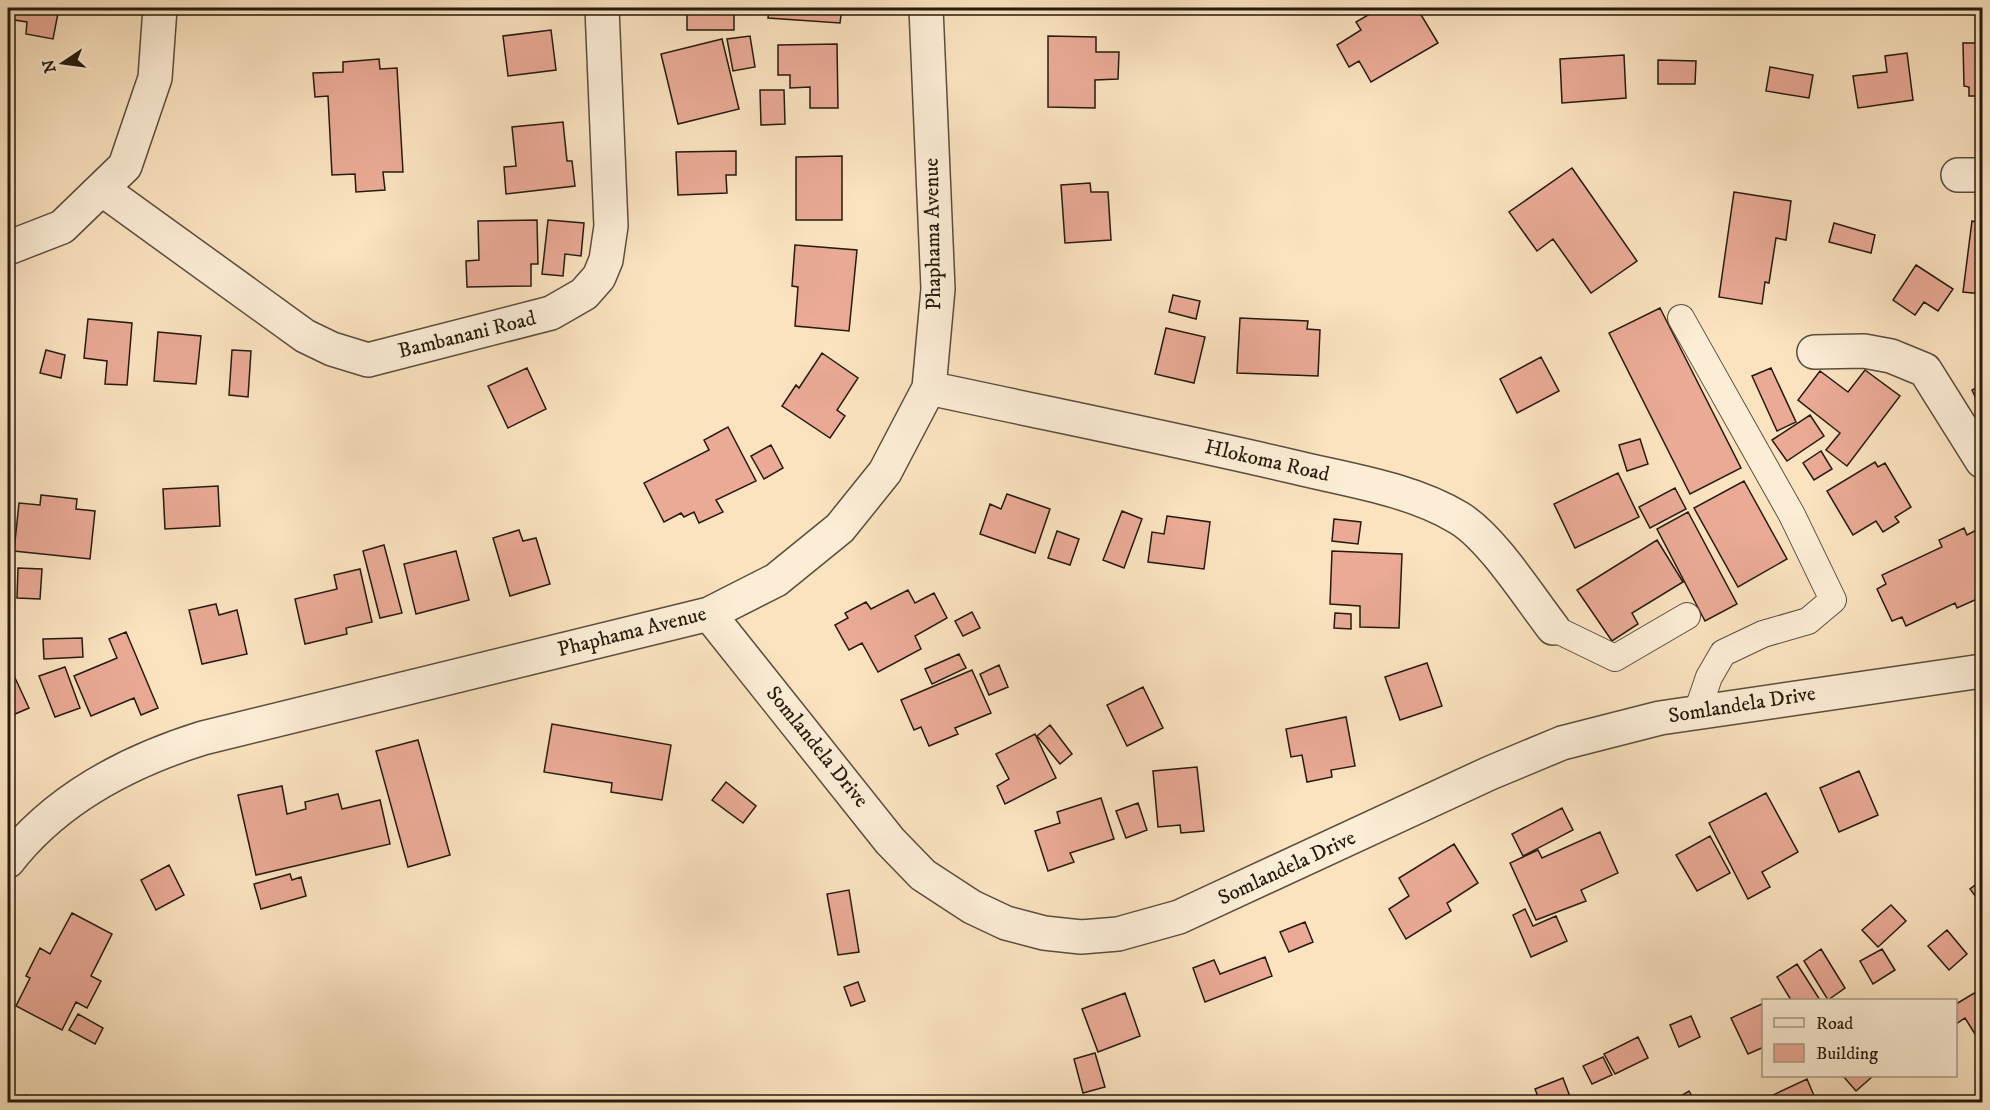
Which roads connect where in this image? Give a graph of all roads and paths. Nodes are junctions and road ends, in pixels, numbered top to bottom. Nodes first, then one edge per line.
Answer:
1 (160, 8) edge
2 (602, 8) edge
3 (926, 8) edge
4 (103, 190) junction
5 (8, 248) edge
6 (1681, 318) dead end
7 (1814, 352) dead end
8 (929, 388) junction
9 (1983, 461) edge
10 (709, 614) junction
11 (1688, 616) dead end
12 (1554, 628) joint
13 (1983, 671) edge
14 (1697, 712) junction
15 (9, 855) edge

1 - 4 street
2 - 4 street, Bambanani Road
3 - 8 street, Phaphama Avenue
4 - 5 street
6 - 14 lane
7 - 9 street
8 - 10 street, Phaphama Avenue
8 - 12 street, Hlokoma Road
10 - 14 street, Somlandela Drive
10 - 15 street, Phaphama Avenue
11 - 12 lane
13 - 14 street, Somlandela Drive

